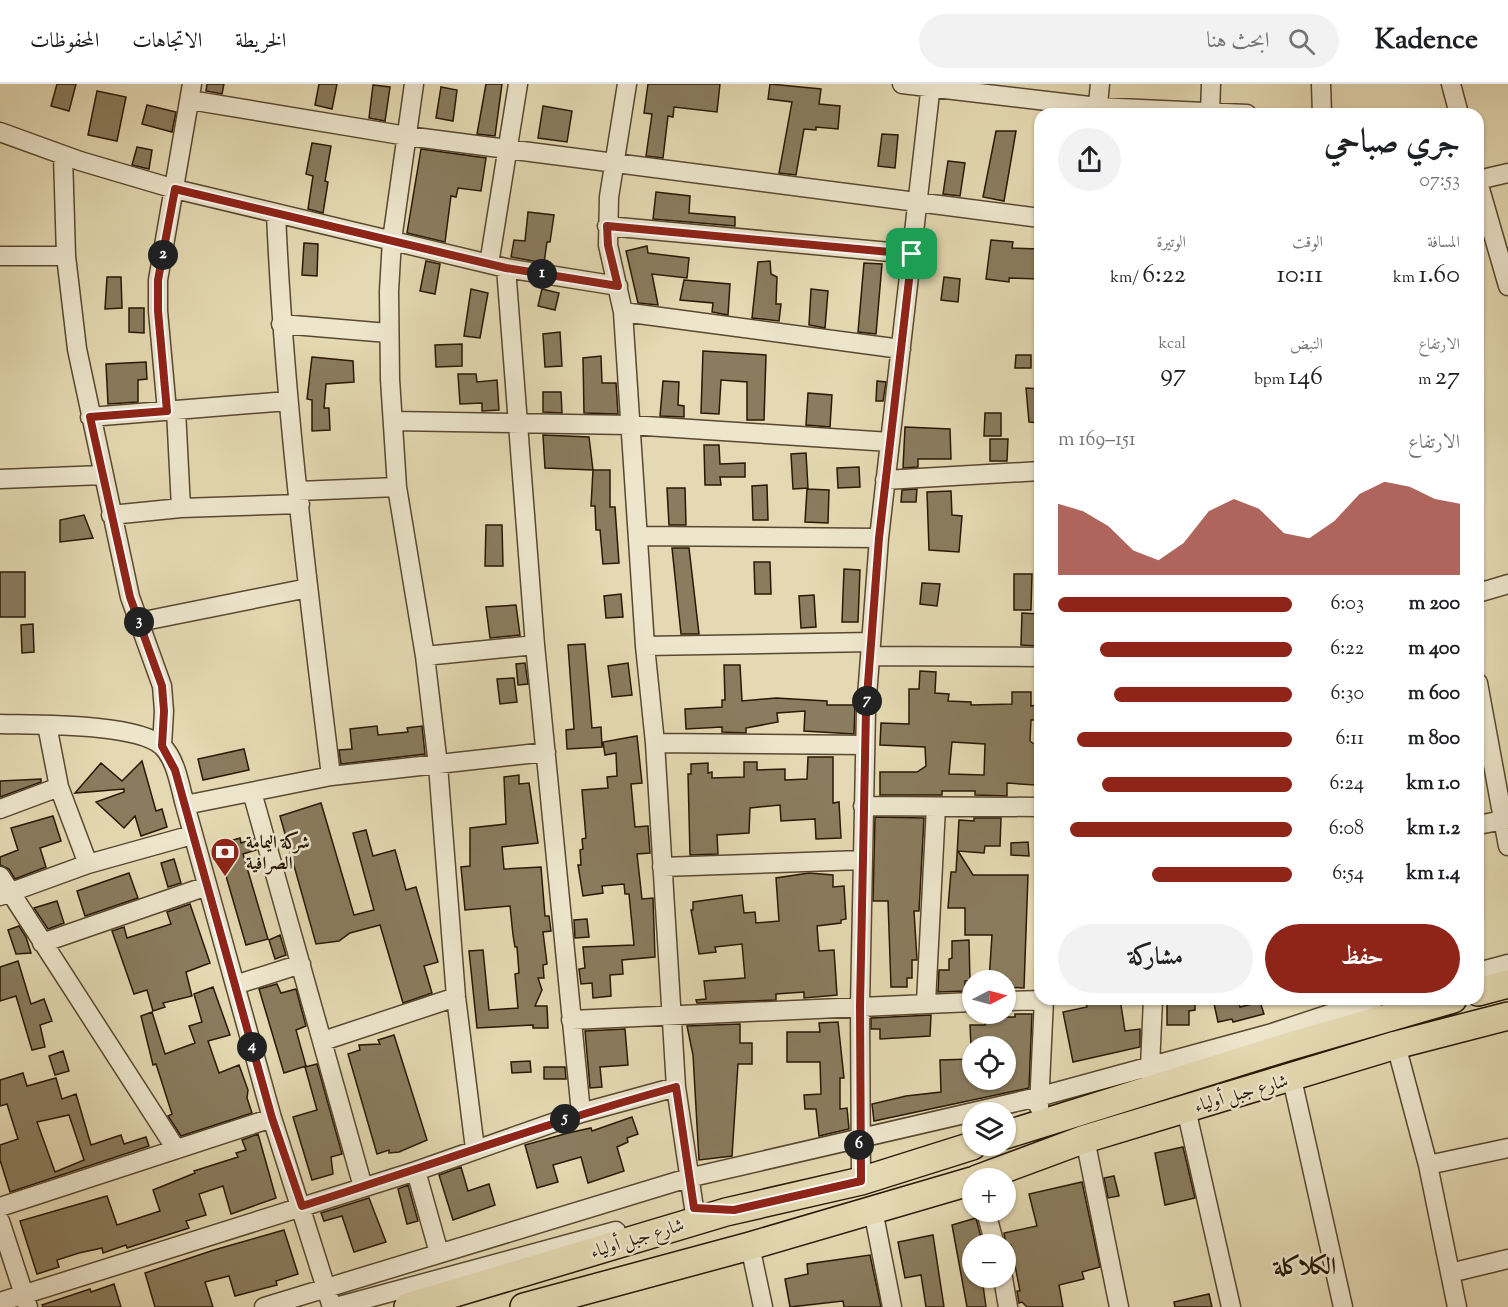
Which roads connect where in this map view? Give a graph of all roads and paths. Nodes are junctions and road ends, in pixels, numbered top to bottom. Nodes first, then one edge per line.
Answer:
1 (414, 84) edge
2 (518, 84) edge
3 (627, 84) edge
4 (902, 84) edge
5 (1100, 84) edge
6 (1211, 84) edge
7 (1321, 84) edge
8 (1451, 84) edge
9 (931, 86) edge
10 (191, 92) edge
11 (1077, 108) edge
12 (1097, 108) edge
13 (1210, 108) edge
14 (1322, 108) edge
15 (1457, 108) edge
16 (0, 132) edge
17 (407, 136) junction
18 (508, 148) junction
19 (63, 155) junction
20 (614, 163) junction
21 (1508, 173) edge
22 (1484, 179) edge
23 (175, 189) junction
24 (918, 201) junction
25 (1484, 202) edge
26 (276, 213) junction
27 (1034, 217) edge
28 (607, 226) junction
29 (392, 240) junction
30 (912, 254) junction
31 (0, 256) edge
32 (66, 256) junction
33 (498, 266) junction
34 (618, 286) junction
35 (1508, 286) edge
36 (624, 312) junction
37 (281, 324) junction
38 (388, 333) junction
39 (901, 348) junction
40 (288, 401) junction
41 (171, 410) junction
42 (90, 417) junction
43 (394, 421) junction
44 (518, 421) junction
45 (630, 425) junction
46 (890, 442) junction
47 (1034, 471) edge
48 (103, 475) junction
49 (0, 479) edge
50 (885, 480) junction
51 (397, 488) junction
52 (299, 497) junction
53 (181, 508) junction
54 (111, 515) junction
55 (640, 536) junction
56 (879, 538) junction
57 (1508, 584) edge
58 (308, 588) junction
59 (1484, 591) edge
60 (139, 622) junction
61 (535, 645) junction
62 (645, 646) junction
63 (871, 649) junction
64 (425, 656) junction
65 (1034, 657) edge
66 (1484, 713) edge
67 (0, 724) edge
68 (47, 725) junction
69 (655, 743) junction
70 (865, 745) junction
71 (162, 746) junction
72 (546, 752) junction
73 (438, 765) junction
74 (331, 776) junction
75 (59, 787) junction
76 (252, 792) junction
77 (185, 805) junction
78 (863, 806) junction
79 (936, 807) junction
80 (1034, 807) edge
81 (0, 809) edge
82 (1505, 820) edge
83 (1484, 824) edge
84 (192, 835) junction
85 (1508, 846) edge
86 (862, 860) junction
87 (88, 864) junction
88 (662, 867) junction
89 (0, 876) edge
90 (207, 886) junction
91 (5, 894) edge
92 (42, 944) junction
93 (301, 964) junction
94 (1508, 964) edge
95 (1484, 970) edge
96 (1508, 984) edge
97 (235, 985) junction
98 (1484, 990) edge
99 (456, 998) junction
100 (1034, 1000) edge
101 (1016, 1001) edge
102 (926, 1002) junction
103 (962, 1002) edge
104 (1044, 1005) edge
105 (1154, 1005) edge
106 (860, 1006) junction
107 (1379, 1006) edge
108 (672, 1014) junction
109 (1508, 1016) edge
110 (571, 1020) junction
111 (323, 1041) junction
112 (1396, 1045) junction
113 (1152, 1077) junction
114 (1292, 1079) junction
115 (676, 1087) junction
116 (1038, 1097) junction
117 (1186, 1109) junction
118 (581, 1113) junction
119 (272, 1118) junction
120 (1040, 1124) junction
121 (1016, 1132) edge
122 (1085, 1139) junction
123 (859, 1140) junction
124 (1508, 1148) edge
125 (176, 1149) junction
126 (475, 1149) junction
127 (962, 1149) edge
128 (1428, 1166) junction
129 (1007, 1168) edge
130 (416, 1171) junction
131 (688, 1178) junction
132 (861, 1181) junction
133 (962, 1184) edge
134 (363, 1187) junction
135 (302, 1206) junction
136 (0, 1207) edge
137 (694, 1208) junction
138 (734, 1210) junction
139 (873, 1210) junction
140 (0, 1221) edge
141 (750, 1246) junction
142 (439, 1253) junction
143 (1508, 1259) edge
144 (1450, 1273) junction
145 (327, 1286) junction
146 (1005, 1288) edge
147 (26, 1301) edge
148 (0, 1302) edge
149 (264, 1307) edge
150 (332, 1307) edge
151 (336, 1307) edge
152 (408, 1307) edge
153 (524, 1307) edge
154 (763, 1307) edge
155 (892, 1307) edge
156 (1008, 1307) edge
157 (1119, 1307) edge
158 (1231, 1307) edge
159 (1343, 1307) edge
160 (1457, 1307) edge

1 - 17 street
2 - 18 street
3 - 20 street
4 - 9 street
5 - 12 street
6 - 13 street
7 - 14 street
8 - 15 street
9 - 11 street
9 - 24 street
10 - 17 street
10 - 23 street
16 - 19 street
17 - 18 street
17 - 29 street
18 - 20 street
18 - 33 street
19 - 23 street
19 - 32 street
20 - 24 street
20 - 28 street
21 - 22 street
23 - 26 street
23 - 41 street
24 - 27 street
24 - 30 street
25 - 35 street
26 - 29 street
26 - 37 street
28 - 30 street
28 - 34 street
29 - 33 street
29 - 38 street
30 - 39 street
31 - 32 street
32 - 42 street
33 - 34 street
33 - 44 street
34 - 36 street
36 - 39 street
36 - 45 street
37 - 38 street
37 - 40 street
38 - 43 street
39 - 46 street
40 - 41 street
40 - 52 street
41 - 42 street
41 - 53 street
42 - 48 street
43 - 44 street
43 - 51 street
44 - 45 street
44 - 61 street
45 - 46 street
45 - 55 street
46 - 50 street
47 - 50 street
48 - 49 street
48 - 54 street
50 - 56 street
51 - 52 street
51 - 64 street
52 - 53 street
52 - 58 street
53 - 54 street
54 - 60 street
55 - 56 street
55 - 62 street
56 - 63 street
57 - 59 street
58 - 60 street
58 - 74 street
60 - 71 street
61 - 64 street
61 - 72 street
62 - 63 street
62 - 69 street
63 - 65 street
63 - 70 street
64 - 73 street
66 - 82 street
67 - 68 street
68 - 71 street
68 - 75 street
69 - 70 street
69 - 88 street
70 - 78 street
71 - 77 street
72 - 73 street
72 - 110 street
73 - 74 street
73 - 99 street
74 - 76 street
75 - 81 street
75 - 87 street
76 - 77 street
76 - 93 street
77 - 84 street
78 - 79 street
78 - 86 street
79 - 80 street
79 - 102 street
82 - 83 street
82 - 85 street
84 - 87 street
84 - 90 street
86 - 88 street
86 - 106 street
87 - 91 street
88 - 108 street
89 - 91 street
90 - 92 street
90 - 97 street
91 - 92 street
92 - 125 street
93 - 97 street
93 - 111 street
94 - 95 street
96 - 98 main road
97 - 119 street
99 - 111 street
99 - 126 street
100 - 101 street
102 - 103 street
102 - 106 street
104 - 116 street
105 - 113 street
106 - 108 street
106 - 123 street
107 - 113 main road, شارع جبل أولياء
108 - 110 street
108 - 115 street
109 - 112 main road, شارع جبل أولياء
110 - 118 street
111 - 134 street
112 - 114 main road, شارع جبل أولياء
112 - 128 street
113 - 116 street
113 - 120 main road, شارع جبل أولياء
114 - 117 main road, شارع جبل أولياء
114 - 159 street
115 - 118 street
115 - 131 street
116 - 120 street
116 - 123 street
117 - 122 main road, شارع جبل أولياء
117 - 158 street
118 - 126 street
119 - 125 street
119 - 135 street
120 - 121 main road, شارع جبل أولياء
122 - 129 main road, شارع جبل أولياء
122 - 157 street
123 - 131 street
123 - 132 street
124 - 128 street
125 - 136 street
126 - 130 street
127 - 132 main road, شارع جبل أولياء
128 - 144 street
130 - 134 street
130 - 142 street
131 - 137 street
131 - 142 street
132 - 138 main road, شارع جبل أولياء
133 - 139 main road, شارع جبل أولياء
134 - 135 street
135 - 145 street
135 - 147 street
137 - 138 street
137 - 151 street
138 - 152 main road, شارع جبل أولياء
139 - 141 main road, شارع جبل أولياء
139 - 155 street
140 - 147 street
141 - 153 main road, شارع جبل أولياء
141 - 154 street
142 - 145 street
143 - 144 street
144 - 160 street
145 - 149 street
145 - 150 street
146 - 156 street
147 - 148 street

